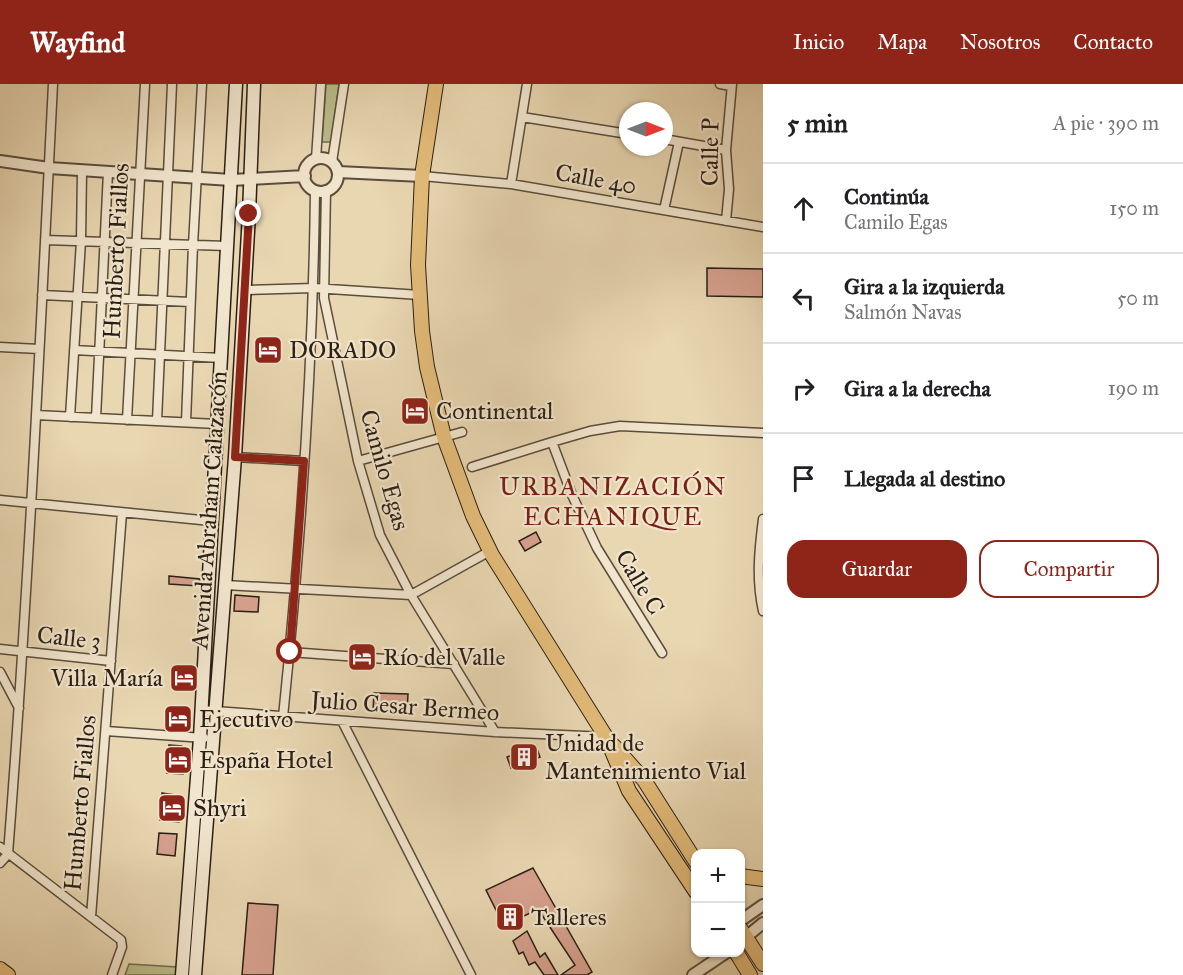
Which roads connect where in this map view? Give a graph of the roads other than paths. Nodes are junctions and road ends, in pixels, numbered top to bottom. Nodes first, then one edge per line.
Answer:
1 (53, 84) edge
2 (145, 84) edge
3 (172, 84) edge
4 (202, 84) edge
5 (236, 84) edge
6 (255, 84) edge
7 (321, 84) edge
8 (344, 84) edge
9 (436, 84) edge
10 (527, 84) edge
11 (720, 84) edge
12 (732, 85) edge
13 (522, 117) junction
14 (619, 133) edge
15 (673, 141) edge
16 (679, 142) junction
17 (726, 150) junction
18 (316, 159) junction
19 (0, 161) edge
20 (332, 162) junction
21 (49, 168) junction
22 (82, 171) junction
23 (108, 172) junction
24 (338, 172) junction
25 (139, 174) junction
26 (169, 176) junction
27 (305, 176) junction
28 (422, 176) junction
29 (196, 178) junction
30 (231, 180) junction
31 (250, 180) junction
32 (511, 184) junction
33 (320, 190) junction
34 (664, 210) junction
35 (726, 221) junction
36 (763, 227) edge
37 (45, 240) junction
38 (81, 241) junction
39 (105, 242) junction
40 (135, 243) junction
41 (166, 244) junction
42 (193, 245) junction
43 (227, 246) junction
44 (314, 288) junction
45 (324, 289) junction
46 (245, 290) junction
47 (42, 295) junction
48 (420, 295) junction
49 (76, 297) junction
50 (102, 298) junction
51 (133, 300) junction
52 (163, 301) junction
53 (190, 302) junction
54 (0, 347) edge
55 (39, 349) junction
56 (74, 350) junction
57 (99, 352) junction
58 (130, 353) junction
59 (160, 355) junction
60 (189, 356) junction
61 (221, 357) junction
62 (36, 415) junction
63 (70, 417) junction
64 (96, 418) junction
65 (127, 420) junction
66 (157, 421) junction
67 (186, 423) junction
68 (217, 424) junction
69 (462, 432) dead end
70 (763, 433) edge
71 (444, 437) junction
72 (552, 442) junction
73 (235, 457) junction
74 (304, 461) junction
75 (358, 461) junction
76 (472, 467) dead end
77 (0, 500) edge
78 (32, 504) junction
79 (122, 513) junction
80 (763, 519) edge
81 (211, 521) junction
82 (490, 551) junction
83 (225, 585) junction
84 (295, 589) junction
85 (411, 595) junction
86 (763, 611) edge
87 (0, 649) edge
88 (23, 652) junction
89 (290, 652) junction
90 (662, 652) dead end
91 (111, 662) junction
92 (454, 664) junction
93 (0, 672) edge
94 (19, 709) junction
95 (201, 710) junction
96 (216, 712) junction
97 (283, 717) junction
98 (342, 721) junction
99 (106, 731) junction
100 (495, 732) junction
101 (606, 737) junction
102 (200, 738) junction
103 (213, 739) junction
104 (0, 848) edge
105 (8, 854) junction
106 (691, 855) edge
107 (0, 863) edge
108 (745, 877) edge
109 (763, 879) edge
110 (691, 884) edge
111 (763, 905) edge
112 (91, 916) junction
113 (745, 918) edge
114 (763, 924) edge
115 (745, 934) edge
116 (745, 940) edge
117 (720, 957) edge
118 (739, 957) edge
119 (763, 964) edge
120 (0, 969) edge
121 (8, 975) edge
122 (112, 975) edge
123 (182, 975) edge
124 (195, 975) edge
125 (471, 975) edge
126 (693, 975) edge
127 (750, 975) edge

1 - 21 street
2 - 25 street, Humberto Fiallos
3 - 26 street
4 - 29 street
5 - 30 main road, Avenida Abraham Calazacón
6 - 31 main road, Avenida Abraham Calazacón
7 - 18 street
8 - 20 street
9 - 28 main road
10 - 13 street
11 - 12 street
12 - 17 street, Calle P
13 - 14 street
13 - 32 street
15 - 16 street
16 - 17 street
16 - 34 street
17 - 35 street, Calle P
18 - 20 street
18 - 27 street
19 - 21 street
20 - 24 street
21 - 22 street
21 - 37 street
22 - 23 street
22 - 38 street
23 - 25 street
23 - 39 street
24 - 28 street
24 - 33 street
25 - 26 street
25 - 40 street, Humberto Fiallos
26 - 29 street
26 - 41 street
27 - 31 street
27 - 33 street
28 - 32 street, Calle 40
28 - 48 main road
29 - 30 street
29 - 42 street
30 - 31 street
30 - 43 main road, Avenida Abraham Calazacón
31 - 46 main road, Avenida Abraham Calazacón
32 - 34 street, Calle 40
33 - 44 street
33 - 45 street, Camilo Egas
34 - 35 street, Calle 40
35 - 36 street, Calle 40
37 - 38 street
37 - 47 street
38 - 39 street
38 - 49 street
39 - 40 street
39 - 50 street
40 - 41 street
40 - 51 street, Humberto Fiallos
41 - 42 street
41 - 52 street
42 - 43 street
42 - 53 street
43 - 61 main road, Avenida Abraham Calazacón
44 - 45 street
44 - 46 street
44 - 74 street
45 - 48 street
45 - 75 street, Camilo Egas
46 - 73 main road, Avenida Abraham Calazacón
47 - 49 street
47 - 55 street
48 - 71 main road
49 - 50 street
49 - 56 street
50 - 51 street
50 - 57 street
51 - 52 street
51 - 58 street, Humberto Fiallos
52 - 53 street
52 - 59 street
53 - 60 street
54 - 55 street
55 - 62 street
56 - 57 street
56 - 63 street
57 - 58 street
57 - 64 street
58 - 59 street
58 - 65 street, Humberto Fiallos
59 - 60 street
59 - 66 street
60 - 61 street
60 - 67 street
61 - 68 main road, Avenida Abraham Calazacón
62 - 63 street
62 - 78 street
63 - 64 street
64 - 65 street
65 - 66 street
66 - 67 street
67 - 68 street
68 - 81 main road, Avenida Abraham Calazacón
69 - 71 street
70 - 72 street
71 - 75 street
71 - 82 main road
72 - 76 street
72 - 90 street, Calle C
73 - 74 street
73 - 83 main road, Avenida Abraham Calazacón
74 - 84 street
75 - 85 street, Camilo Egas
77 - 78 street
78 - 79 street
78 - 88 street
79 - 81 street
79 - 91 street, Humberto Fiallos
80 - 86 street
81 - 95 main road, Avenida Abraham Calazacón
82 - 85 street
82 - 101 main road
83 - 84 street
83 - 96 main road, Avenida Abraham Calazacón
84 - 85 street
84 - 89 street
85 - 92 street, Camilo Egas
87 - 88 street, Calle 3
88 - 91 street, Calle 3
88 - 94 street
89 - 92 street
89 - 97 street
91 - 99 street, Humberto Fiallos
92 - 100 street, Camilo Egas
93 - 94 street
94 - 105 street
95 - 96 street, Julio Cesar Bermeo
95 - 102 main road, Avenida Abraham Calazacón
96 - 97 street, Julio Cesar Bermeo
96 - 103 main road, Avenida Abraham Calazacón
97 - 98 street, Julio Cesar Bermeo
98 - 100 street, Julio Cesar Bermeo
98 - 125 street
99 - 102 street
99 - 112 street, Humberto Fiallos
100 - 101 street, Julio Cesar Bermeo
101 - 106 main road
101 - 110 main road
102 - 103 street
102 - 123 main road, Avenida Abraham Calazacón
103 - 124 main road, Avenida Abraham Calazacón
104 - 105 street
105 - 107 street
105 - 112 street
108 - 109 main road
111 - 113 street
112 - 122 street
114 - 115 street
116 - 119 main road
117 - 126 street
118 - 127 main road
120 - 121 main road

